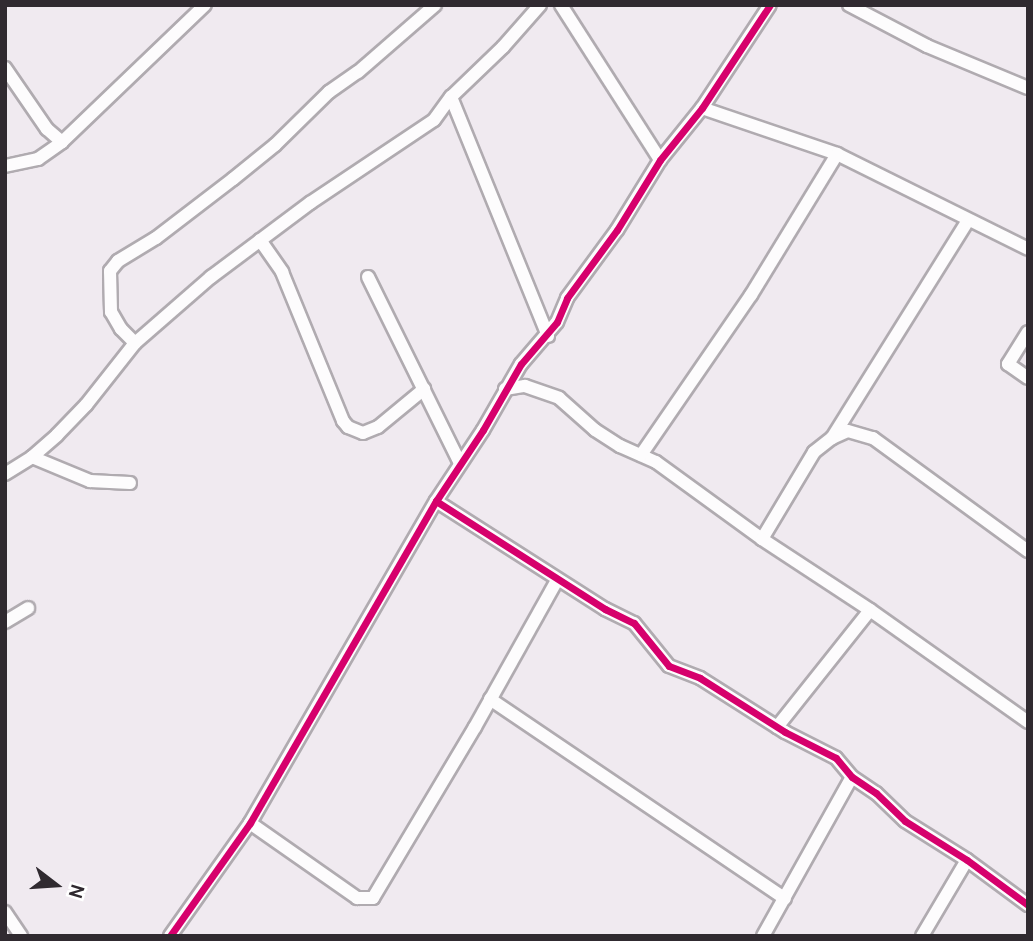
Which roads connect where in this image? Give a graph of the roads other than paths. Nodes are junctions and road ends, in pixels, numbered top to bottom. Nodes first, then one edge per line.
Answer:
1 (205, 5) edge
2 (435, 5) edge
3 (540, 5) edge
4 (561, 5) edge
5 (769, 5) edge
6 (849, 5) edge
7 (5, 68) edge
8 (1028, 88) edge
9 (452, 97) junction
10 (702, 108) junction
11 (62, 142) junction
12 (836, 154) junction
13 (660, 160) junction
14 (5, 166) edge
15 (968, 220) junction
16 (260, 240) junction
17 (1028, 249) edge
18 (368, 277) dead end
19 (1028, 332) edge
20 (548, 335) junction
21 (135, 343) junction
22 (1028, 378) edge
23 (424, 389) junction
24 (505, 389) junction
25 (832, 438) junction
26 (641, 455) junction
27 (32, 457) junction
28 (460, 463) junction
29 (5, 474) edge
30 (130, 483) dead end
31 (436, 501) junction
32 (762, 539) junction
33 (1028, 551) edge
34 (557, 580) junction
35 (28, 608) dead end
36 (870, 610) junction
37 (5, 622) edge
38 (490, 699) junction
39 (1028, 722) edge
40 (777, 727) junction
41 (852, 778) junction
42 (250, 823) junction
43 (967, 860) junction
44 (785, 899) junction
45 (1028, 905) edge
46 (6, 914) edge
47 (21, 936) edge
48 (170, 936) edge
49 (763, 936) edge
50 (922, 936) edge

1 - 11 street
2 - 21 street
3 - 9 street
4 - 13 street
5 - 10 street
6 - 8 street
7 - 11 street
9 - 16 street
9 - 20 street
10 - 12 street
10 - 13 street
11 - 14 street
12 - 15 street
12 - 26 street
13 - 20 street
15 - 17 street
15 - 25 street
16 - 21 street
16 - 23 street
18 - 23 street
19 - 22 street
20 - 24 street
21 - 27 street
23 - 28 street
24 - 26 street
24 - 28 street
25 - 32 street
25 - 33 street
26 - 32 street
27 - 29 street
27 - 30 street
28 - 31 street
31 - 34 street
31 - 42 street
32 - 36 street
34 - 38 street
34 - 40 street
35 - 37 street
36 - 39 street
36 - 40 street
38 - 42 street
38 - 44 street
40 - 41 street
41 - 43 street
41 - 44 street
42 - 48 street
43 - 45 street
43 - 50 street
44 - 49 street
46 - 47 street

